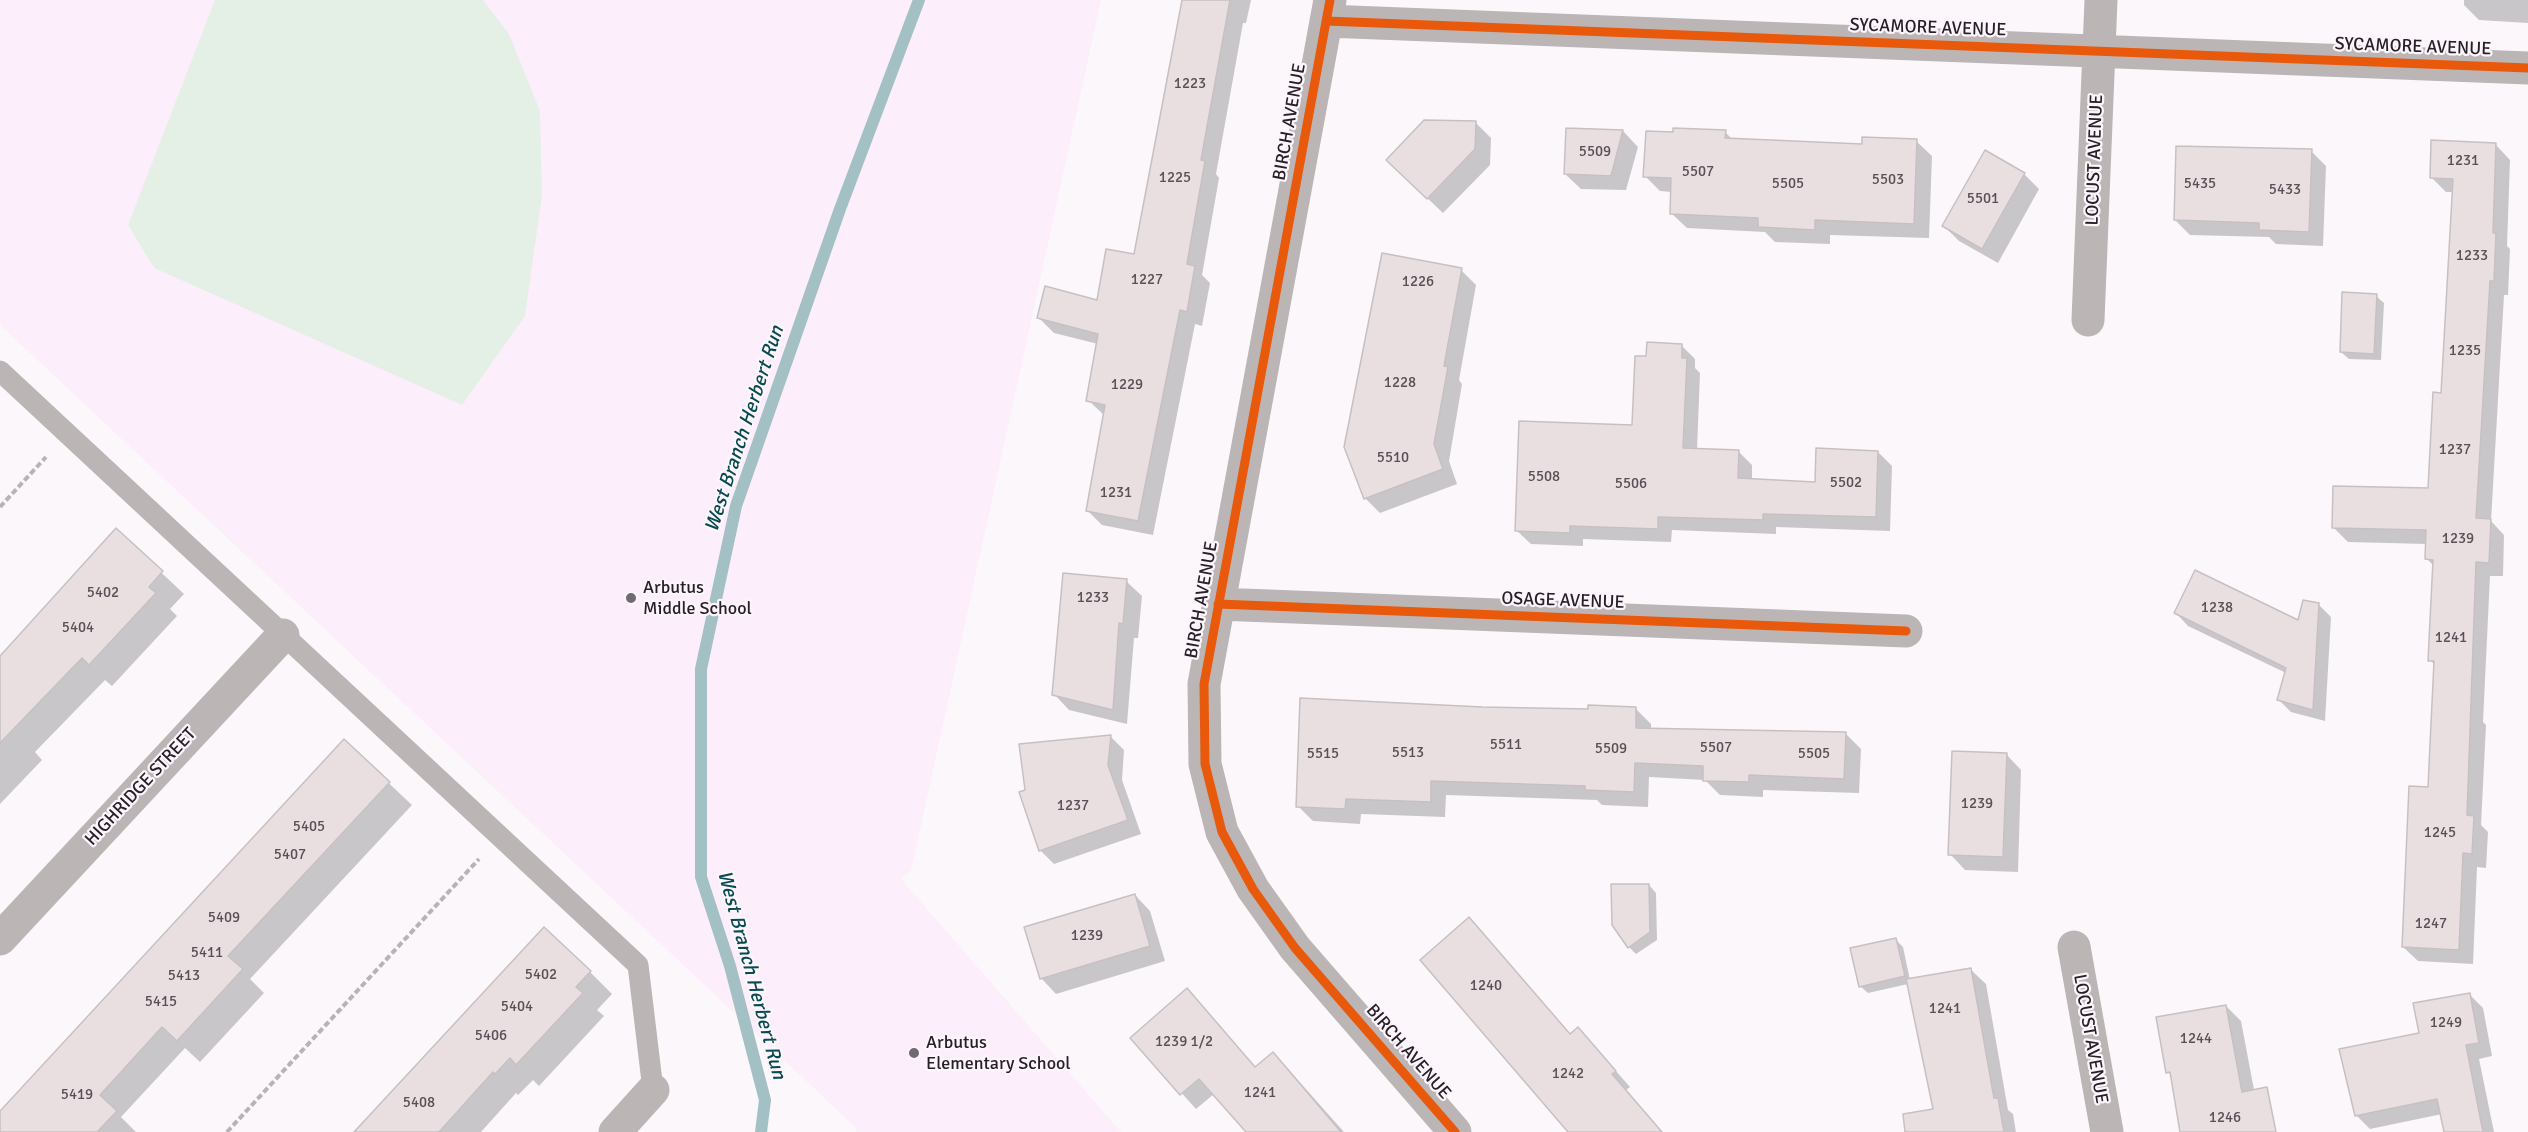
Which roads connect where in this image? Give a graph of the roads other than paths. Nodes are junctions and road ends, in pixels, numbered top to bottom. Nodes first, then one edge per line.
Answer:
1 (2101, 0) edge
2 (1328, 10) edge
3 (2099, 51) junction
4 (2528, 68) edge
5 (2088, 320) dead end
6 (0, 372) edge
7 (1218, 604) junction
8 (1906, 631) dead end
9 (283, 635) junction
10 (0, 939) edge
11 (2074, 947) dead end
12 (653, 1090) joint
13 (615, 1132) edge
14 (1455, 1132) edge
15 (2107, 1132) edge

1 - 3 street, LOCUST AVENUE
2 - 3 street, SYCAMORE AVENUE
2 - 7 street, BIRCH AVENUE
3 - 4 street, SYCAMORE AVENUE
3 - 5 street, LOCUST AVENUE
6 - 9 lane
7 - 8 street, OSAGE AVENUE
7 - 14 street, BIRCH AVENUE
9 - 10 street, HIGHRIDGE STREET
9 - 12 lane
11 - 15 street, LOCUST AVENUE
12 - 13 street

